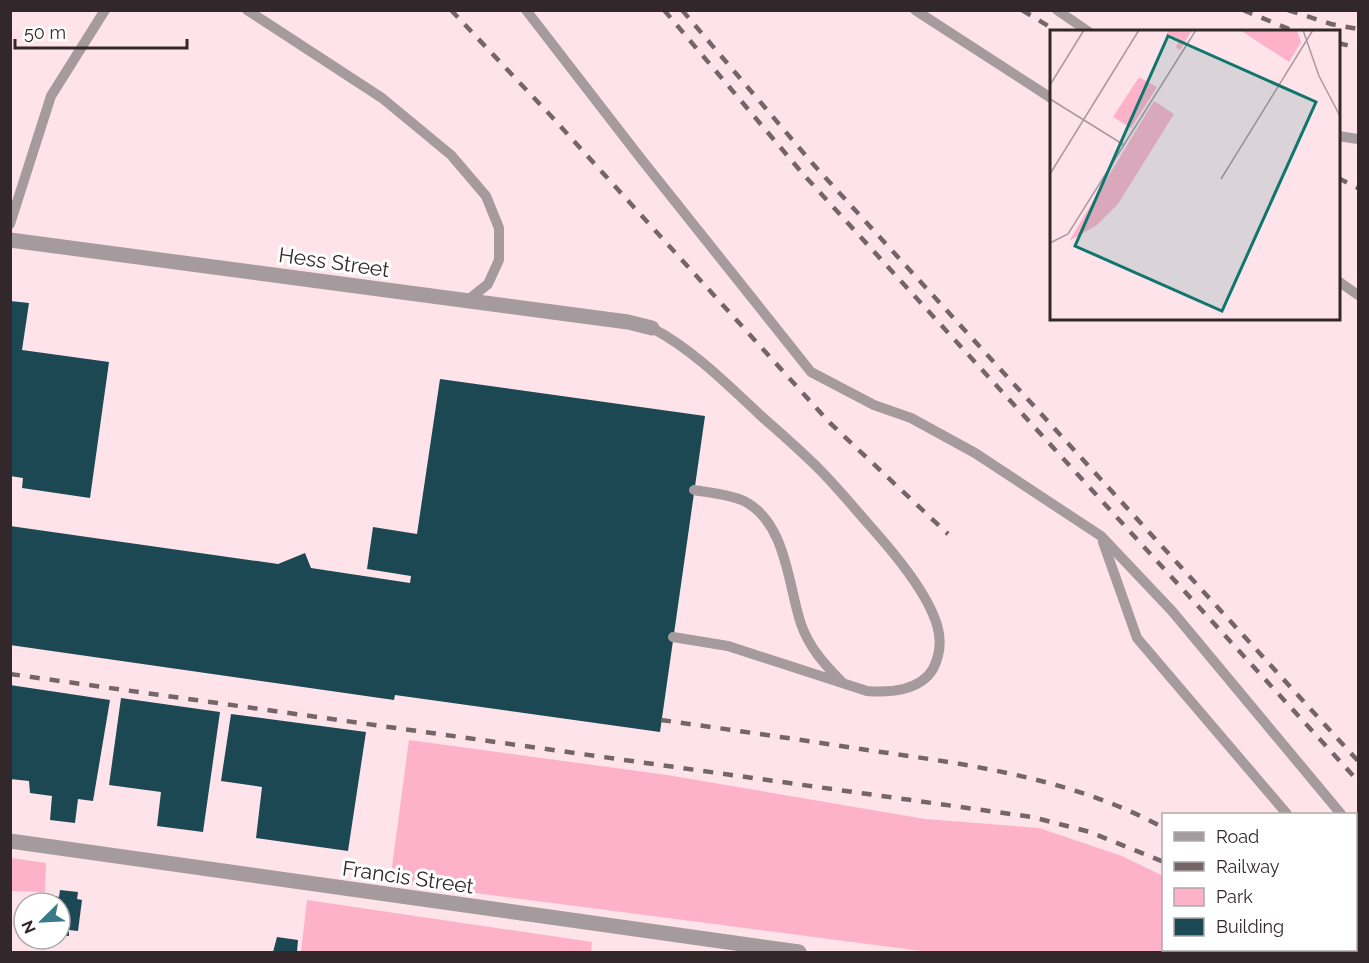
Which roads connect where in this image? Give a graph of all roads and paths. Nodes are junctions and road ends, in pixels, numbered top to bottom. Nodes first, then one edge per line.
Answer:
1 (105, 10) edge
2 (247, 10) edge
3 (526, 10) edge
4 (915, 10) edge
5 (1057, 10) edge
6 (1086, 30) edge
7 (1050, 97) edge
8 (1339, 135) edge
9 (1359, 139) edge
10 (10, 224) edge
11 (10, 240) edge
12 (1339, 281) edge
13 (1359, 295) edge
14 (468, 300) junction
15 (652, 328) joint
16 (694, 490) dead end
17 (1101, 536) junction
18 (672, 637) dead end
19 (843, 683) junction
20 (1286, 813) edge
21 (1340, 813) edge
22 (10, 841) edge
23 (697, 946) edge
24 (799, 952) edge

1 - 10 lane
2 - 14 lane
3 - 17 lane
4 - 7 lane
5 - 6 lane
8 - 9 lane
11 - 14 street, Hess Street
12 - 13 lane
14 - 15 street, Hess Street
15 - 19 lane
16 - 19 lane
17 - 20 lane
17 - 21 lane
18 - 19 lane
22 - 23 street, Francis Street
23 - 24 street, Francis Street

